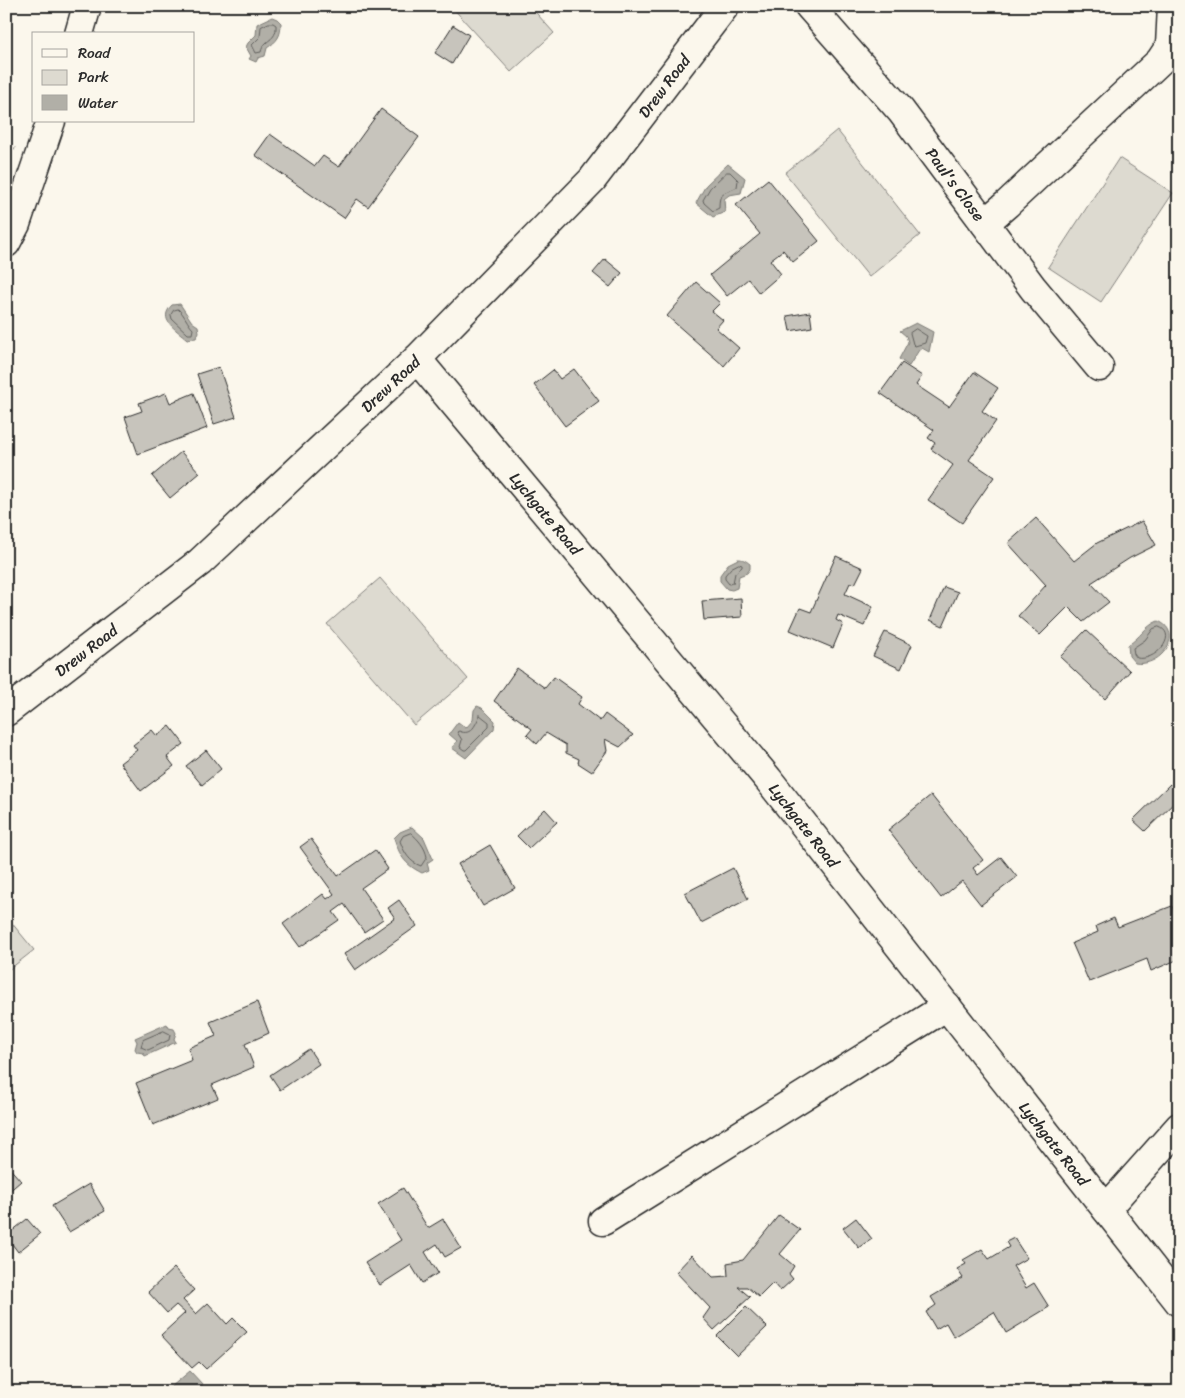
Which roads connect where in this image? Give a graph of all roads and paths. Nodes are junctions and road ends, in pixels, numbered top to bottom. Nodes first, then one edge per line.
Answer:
1 (87, 6) edge
2 (725, 6) edge
3 (809, 6) edge
4 (1172, 6) edge
5 (80, 32) edge
6 (51, 122) edge
7 (985, 223) junction
8 (6, 244) edge
9 (417, 359) junction
10 (1099, 367) dead end
11 (6, 712) edge
12 (947, 1006) junction
13 (1179, 1127) edge
14 (1106, 1209) junction
15 (603, 1221) dead end
16 (1179, 1302) edge

1 - 5 main road
2 - 9 main road, Drew Road
3 - 7 main road, Paul's Close
4 - 7 main road
6 - 8 main road
7 - 10 main road, Paul's Close
9 - 11 main road, Drew Road
9 - 12 main road, Lychgate Road
12 - 14 main road, Lychgate Road
12 - 15 main road
13 - 14 main road
14 - 16 main road, Lychgate Road

